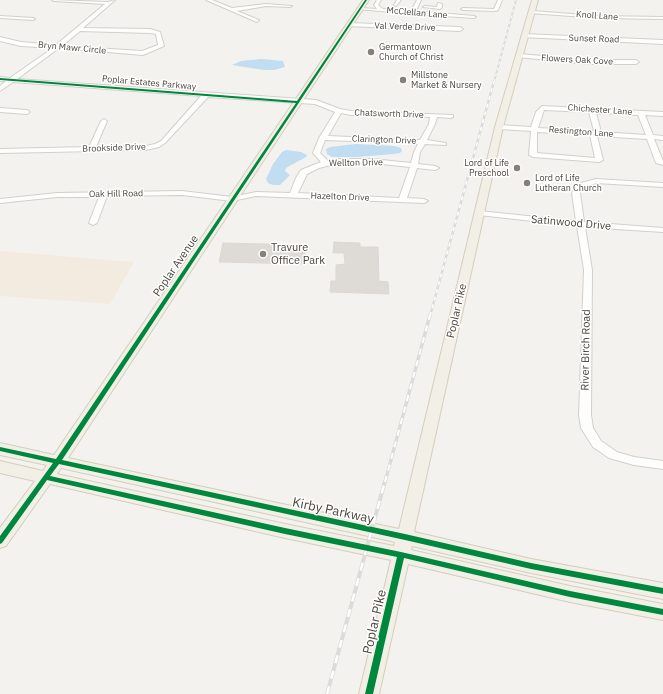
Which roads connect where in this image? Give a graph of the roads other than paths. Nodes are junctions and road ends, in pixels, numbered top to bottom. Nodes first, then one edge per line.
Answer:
1 (54, 0) edge
2 (208, 0) edge
3 (366, 0) edge
4 (379, 0) edge
5 (399, 0) edge
6 (418, 0) edge
7 (500, 0) edge
8 (535, 0) edge
9 (111, 1) edge
10 (440, 4) dead end
11 (389, 5) dead end
12 (396, 5) junction
13 (290, 6) dead end
14 (409, 6) junction
15 (360, 9) junction
16 (230, 10) junction
17 (381, 10) junction
18 (413, 12) junction
19 (532, 12) junction
20 (0, 17) edge
21 (455, 17) junction
22 (474, 17) dead end
23 (663, 18) edge
24 (33, 19) dead end
25 (257, 21) dead end
26 (349, 25) junction
27 (460, 29) dead end
28 (79, 30) junction
29 (524, 36) junction
30 (0, 39) edge
31 (663, 42) edge
32 (57, 47) junction
33 (519, 56) junction
34 (636, 62) dead end
35 (0, 79) edge
36 (13, 80) junction
37 (0, 90) edge
38 (206, 95) junction
39 (296, 102) junction
40 (0, 110) edge
41 (592, 110) junction
42 (339, 111) junction
43 (27, 112) dead end
44 (640, 113) junction
45 (663, 114) edge
46 (434, 115) junction
47 (451, 116) dead end
48 (104, 121) dead end
49 (499, 127) junction
50 (534, 129) junction
51 (595, 133) junction
52 (650, 137) junction
53 (322, 138) junction
54 (663, 138) edge
55 (421, 142) junction
56 (444, 144) dead end
57 (92, 148) junction
58 (0, 150) edge
59 (326, 163) junction
60 (662, 163) edge
61 (413, 165) junction
62 (435, 168) dead end
63 (243, 183) junction
64 (663, 185) edge
65 (104, 194) junction
66 (256, 194) junction
67 (293, 196) junction
68 (232, 199) junction
69 (402, 200) junction
70 (0, 201) edge
71 (424, 201) dead end
72 (479, 213) junction
73 (93, 223) dead end
74 (581, 224) junction
75 (663, 230) edge
76 (0, 449) edge
77 (58, 461) junction
78 (663, 465) edge
79 (0, 467) edge
80 (47, 478) junction
81 (405, 537) junction
82 (0, 541) edge
83 (401, 555) junction
84 (663, 591) edge
85 (663, 612) edge
86 (369, 694) edge

1 - 9 street
2 - 16 street
3 - 15 main road, Poplar Avenue
4 - 17 street
5 - 12 street
6 - 14 street
7 - 21 street
8 - 19 main road, Poplar Pike
9 - 28 street
10 - 14 street
11 - 12 street
12 - 14 street
13 - 16 street
14 - 18 street
15 - 17 street, McClellan Lane
15 - 26 main road, Poplar Avenue
16 - 25 street
17 - 18 street, McClellan Lane
18 - 21 street, McClellan Lane
19 - 23 street, Knoll Lane
19 - 29 main road, Poplar Pike
20 - 24 street
21 - 22 street, McClellan Lane
26 - 27 street, Val Verde Drive
26 - 39 main road, Poplar Avenue
28 - 32 street
28 - 32 street, Bryn Mawr Circle
29 - 31 street, Sunset Road
29 - 33 main road, Poplar Pike
30 - 32 street, Bryn Mawr Circle
32 - 36 street
33 - 34 street, Flowers Oak Cove
33 - 49 main road, Poplar Pike
35 - 36 street, Poplar Estates Parkway
36 - 37 street
36 - 38 street, Poplar Estates Parkway
38 - 39 street, Poplar Estates Parkway
38 - 57 street, Brookside Drive
39 - 42 street, Chatsworth Drive
39 - 63 main road, Poplar Avenue
40 - 43 street
41 - 44 street, Chichester Lane
41 - 50 street, Chichester Lane
41 - 51 street
42 - 46 street, Chatsworth Drive
42 - 53 street
44 - 45 street, Chichester Lane
44 - 52 street
46 - 47 street, Chatsworth Drive
46 - 55 street
48 - 57 street
49 - 50 street, Restington Lane
49 - 72 main road, Poplar Pike
50 - 51 street, Restington Lane
50 - 51 street
51 - 52 street, Restington Lane
52 - 54 street, Restington Lane
52 - 60 street
53 - 55 street, Clarington Drive
53 - 59 street
55 - 56 street, Clarington Drive
55 - 61 street
57 - 58 street, Brookside Drive
59 - 61 street, Wellton Drive
59 - 67 street, Wellton Drive
61 - 62 street, Wellton Drive
61 - 69 street
63 - 66 street
63 - 68 main road, Poplar Avenue
64 - 74 street, River Birch Road
65 - 68 street, Oak Hill Road
65 - 70 street, Oak Hill Road
65 - 73 street
66 - 67 street, Hazelton Drive
66 - 68 street, Hazelton Drive
67 - 69 street, Hazelton Drive
68 - 77 main road, Poplar Avenue
69 - 71 street, Hazelton Drive
72 - 74 street, Satinwood Drive
72 - 81 main road, Poplar Pike
74 - 75 street, Satinwood Drive
74 - 78 street, River Birch Road
76 - 77 main road, Kirby Parkway
77 - 80 main road, Poplar Avenue
77 - 81 main road, Kirby Parkway
79 - 80 main road
80 - 82 main road, Poplar Avenue
80 - 83 main road
81 - 83 main road, Poplar Pike
81 - 84 main road, Kirby Parkway
83 - 85 main road
83 - 86 main road, Poplar Pike

